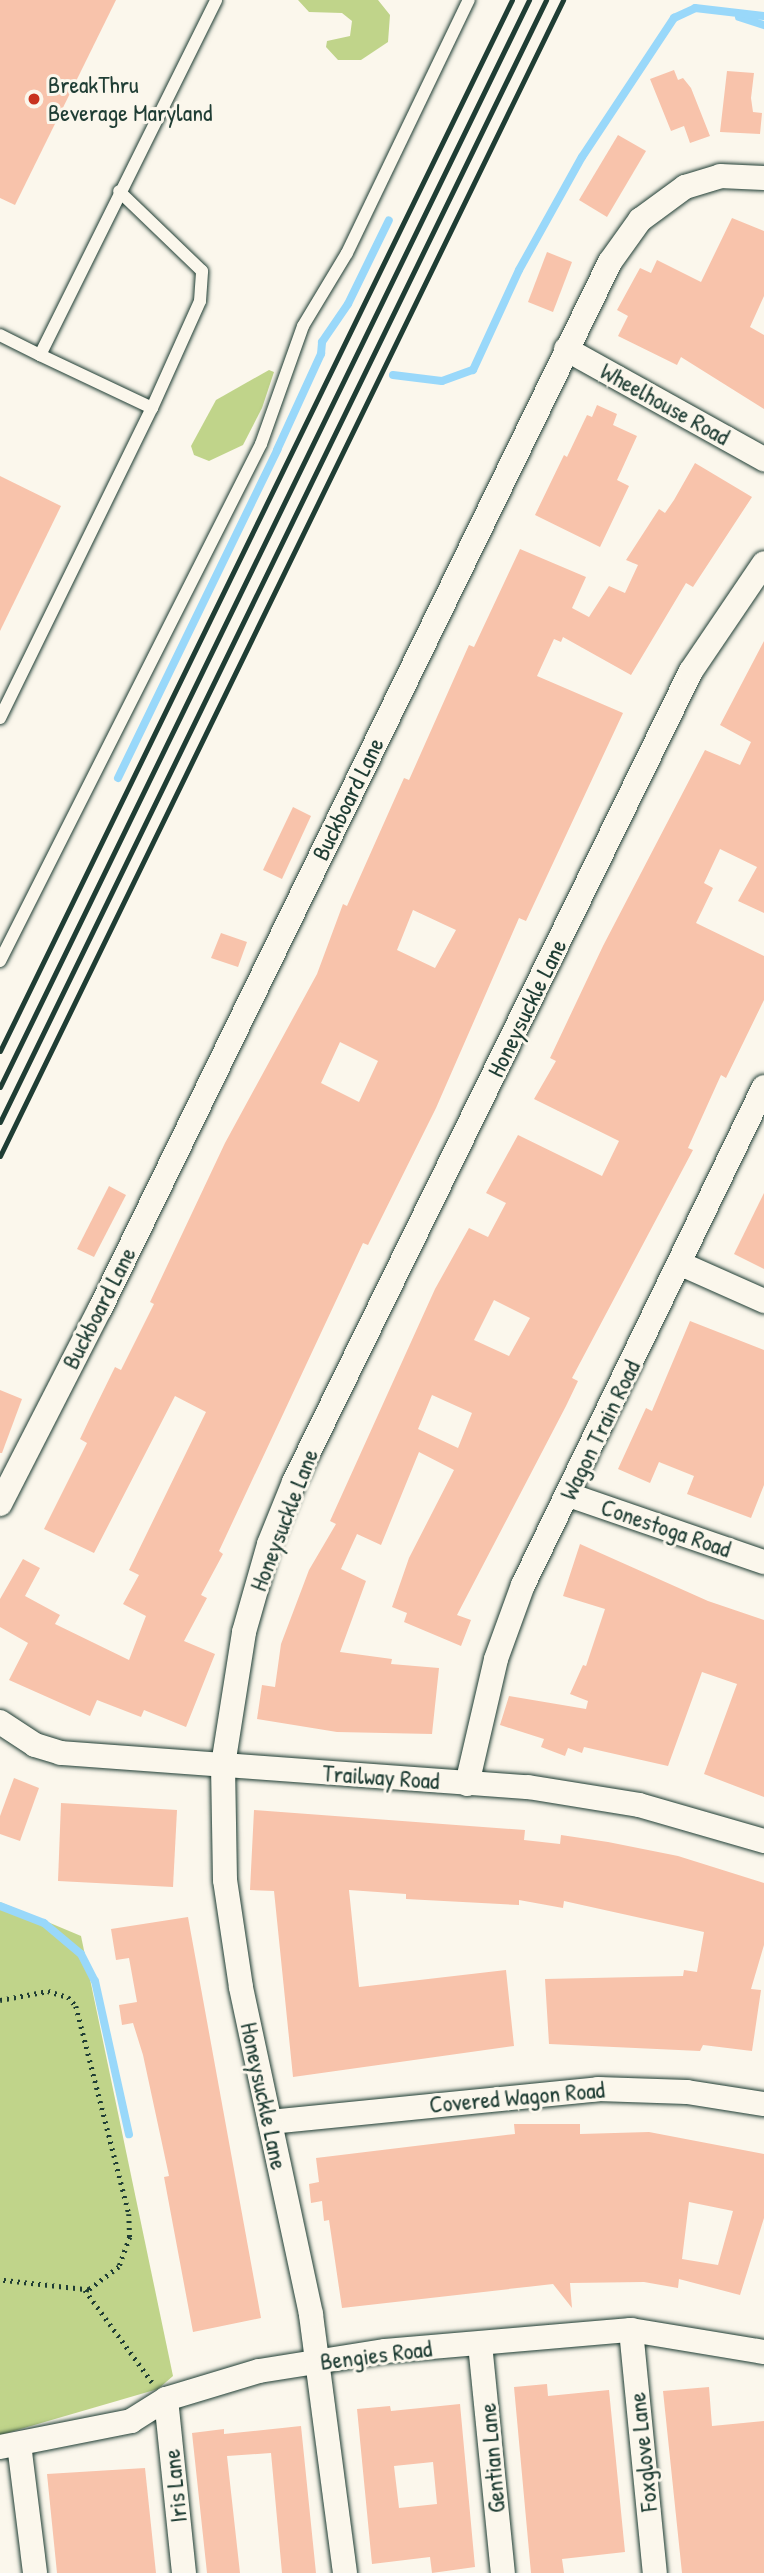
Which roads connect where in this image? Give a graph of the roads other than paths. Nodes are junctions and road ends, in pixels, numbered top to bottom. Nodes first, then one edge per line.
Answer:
1 (216, 0) edge
2 (469, 0) edge
3 (764, 178) edge
4 (119, 191) junction
5 (0, 335) edge
6 (566, 349) junction
7 (40, 355) junction
8 (152, 408) junction
9 (764, 459) edge
10 (764, 563) edge
11 (0, 718) edge
12 (0, 961) edge
13 (764, 1087) edge
14 (681, 1264) junction
15 (764, 1301) edge
16 (569, 1494) junction
17 (0, 1504) edge
18 (764, 1562) edge
19 (0, 1722) edge
20 (223, 1765) junction
21 (467, 1784) junction
22 (764, 1841) edge
23 (764, 2104) edge
24 (270, 2122) junction
25 (631, 2330) junction
26 (480, 2344) junction
27 (764, 2352) edge
28 (317, 2361) junction
29 (166, 2399) junction
30 (9, 2446) edge
31 (34, 2573) edge
32 (184, 2573) edge
33 (345, 2573) edge
34 (503, 2573) edge
35 (655, 2573) edge

1 - 4 lane
2 - 12 lane
3 - 6 street, Buckboard Lane
4 - 7 lane
4 - 8 lane
5 - 7 lane
6 - 9 street, Wheelhouse Road
6 - 17 street, Buckboard Lane
7 - 8 lane
8 - 11 lane
10 - 20 street, Honeysuckle Lane
13 - 14 street, Wagon Train Road
14 - 15 street
14 - 16 street, Wagon Train Road
16 - 18 street, Conestoga Road
16 - 21 street, Wagon Train Road
19 - 20 street, Trailway Road
20 - 21 street, Trailway Road
20 - 24 street, Honeysuckle Lane
21 - 22 street, Trailway Road
23 - 24 street, Covered Wagon Road
24 - 28 street, Honeysuckle Lane
25 - 26 street, Bengies Road
25 - 27 street, Bengies Road
25 - 35 street, Foxglove Lane
26 - 28 street, Bengies Road
26 - 34 street, Gentian Lane
28 - 29 street, Bengies Road
28 - 33 street, Honeysuckle Lane
29 - 30 street, Bengies Road
29 - 32 street, Iris Lane
30 - 31 street

